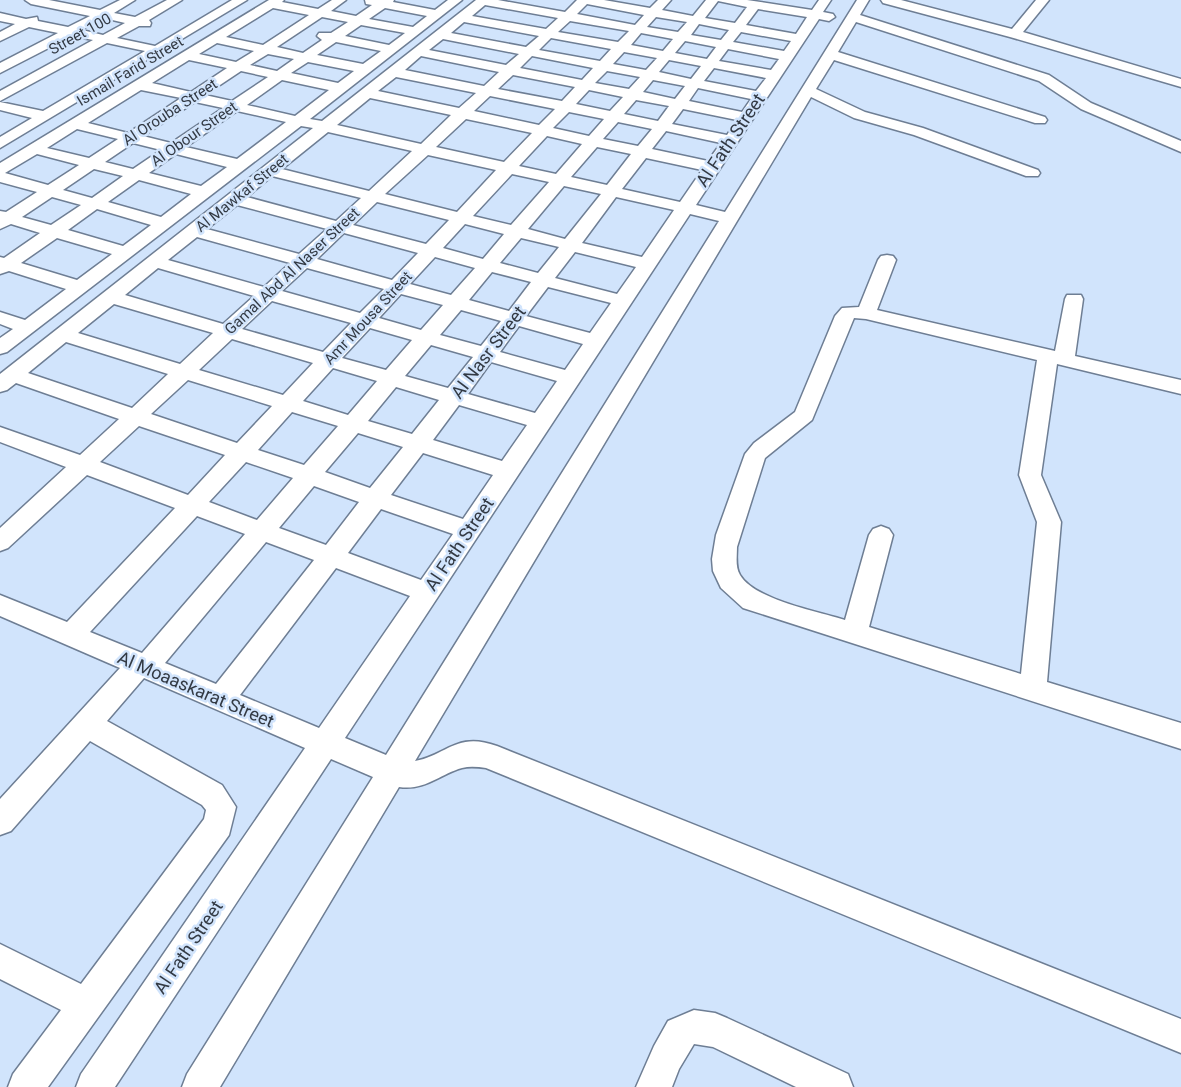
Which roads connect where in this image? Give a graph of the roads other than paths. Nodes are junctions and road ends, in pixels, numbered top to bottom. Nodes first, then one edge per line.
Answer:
1 (31, 0) edge
2 (129, 0) edge
3 (143, 0) edge
4 (241, 0) edge
5 (340, 0) edge
6 (364, 0) edge
7 (456, 0) edge
8 (584, 0) edge
9 (712, 0) edge
10 (724, 0) edge
11 (888, 0) edge
12 (1024, 0) edge
13 (483, 1) edge
14 (274, 2) edge
15 (385, 2) edge
16 (1042, 2) edge
17 (67, 3) edge
18 (764, 3) edge
19 (182, 6) edge
20 (659, 6) edge
21 (820, 7) edge
22 (320, 13) junction
23 (855, 13) edge
24 (102, 14) junction
25 (217, 14) junction
26 (438, 14) junction
27 (567, 16) junction
28 (0, 17) edge
29 (462, 18) junction
30 (245, 20) junction
31 (696, 20) junction
32 (137, 21) junction
33 (358, 21) junction
34 (28, 23) junction
35 (737, 27) junction
36 (638, 29) junction
37 (294, 30) junction
38 (188, 31) junction
39 (69, 32) junction
40 (415, 32) junction
41 (548, 34) junction
42 (1015, 34) junction
43 (441, 35) junction
44 (0, 37) edge
45 (681, 37) junction
46 (334, 38) junction
47 (105, 39) junction
48 (215, 39) junction
49 (724, 45) junction
50 (621, 47) junction
51 (266, 49) junction
52 (157, 50) junction
53 (391, 50) junction
54 (0, 52) edge
55 (419, 52) junction
56 (529, 52) junction
57 (1079, 53) junction
58 (830, 54) junction
59 (665, 55) junction
60 (187, 56) junction
61 (787, 56) junction
62 (21, 57) junction
63 (306, 57) junction
64 (709, 63) junction
65 (57, 66) junction
66 (603, 66) junction
67 (239, 67) junction
68 (0, 69) edge
69 (366, 69) junction
70 (509, 70) junction
71 (394, 72) junction
72 (1053, 72) junction
73 (649, 74) junction
74 (280, 75) junction
75 (111, 77) junction
76 (694, 83) junction
77 (1181, 83) edge
78 (141, 84) junction
79 (585, 85) junction
80 (341, 88) junction
81 (487, 91) junction
82 (808, 91) junction
83 (367, 93) junction
84 (632, 94) junction
85 (760, 96) junction
86 (0, 97) edge
87 (193, 97) junction
88 (678, 104) junction
89 (0, 106) edge
90 (235, 106) junction
91 (566, 107) junction
92 (462, 114) junction
93 (44, 116) junction
94 (614, 116) junction
95 (746, 117) junction
96 (1040, 120) dead end
97 (298, 121) junction
98 (75, 124) junction
99 (661, 126) junction
100 (325, 127) junction
101 (543, 131) junction
102 (130, 138) junction
103 (731, 140) junction
104 (1, 141) edge
105 (592, 141) junction
106 (1181, 148) edge
107 (34, 149) junction
108 (173, 149) junction
109 (424, 149) junction
110 (641, 152) junction
111 (1181, 161) edge
112 (92, 164) junction
113 (240, 165) junction
114 (712, 167) junction
115 (508, 168) junction
116 (0, 170) edge
117 (270, 171) junction
118 (1032, 173) dead end
119 (136, 175) junction
120 (0, 177) edge
121 (560, 180) junction
122 (50, 191) junction
123 (611, 191) junction
124 (204, 192) junction
125 (373, 196) junction
126 (234, 199) junction
127 (94, 204) junction
128 (685, 208) junction
129 (461, 218) junction
130 (730, 219) junction
131 (3, 220) edge
132 (164, 223) junction
133 (340, 227) junction
134 (194, 231) junction
135 (54, 232) junction
136 (516, 232) junction
137 (570, 245) junction
138 (431, 251) junction
139 (125, 252) junction
140 (887, 260) dead end
141 (303, 261) junction
142 (155, 262) junction
143 (647, 264) junction
144 (2, 265) edge
145 (487, 266) junction
146 (543, 280) junction
147 (80, 287) junction
148 (397, 287) junction
149 (268, 293) junction
150 (110, 297) junction
151 (1074, 299) dead end
152 (622, 301) junction
153 (455, 303) junction
154 (866, 313) junction
155 (0, 318) edge
156 (513, 318) junction
157 (366, 321) junction
158 (27, 327) junction
159 (227, 331) junction
160 (63, 335) junction
161 (426, 337) junction
162 (596, 341) junction
163 (0, 348) edge
164 (486, 354) junction
165 (1056, 358) junction
166 (328, 361) junction
167 (184, 371) junction
168 (571, 378) junction
169 (391, 379) junction
170 (7, 380) edge
171 (1181, 387) edge
172 (453, 397) junction
173 (288, 403) junction
174 (135, 417) junction
175 (541, 422) junction
176 (353, 423) junction
177 (0, 434) edge
178 (418, 443) junction
179 (242, 453) junction
180 (83, 465) junction
181 (508, 471) junction
182 (309, 476) junction
183 (375, 498) junction
184 (193, 506) junction
185 (469, 530) junction
186 (262, 531) junction
187 (881, 535) dead end
188 (0, 542) edge
189 (331, 556) junction
190 (427, 591) junction
191 (0, 605) edge
192 (854, 633) junction
193 (71, 635) junction
194 (143, 666) junction
195 (1033, 690) junction
196 (221, 699) junction
197 (86, 724) junction
198 (1181, 736) edge
199 (325, 743) junction
200 (393, 772) junction
201 (0, 820) edge
202 (0, 961) edge
203 (86, 1005) junction
204 (1181, 1036) edge
205 (26, 1087) edge
206 (94, 1087) edge
207 (200, 1087) edge
208 (654, 1087) edge
209 (834, 1087) edge

1 - 17 street
2 - 24 street
3 - 19 street
4 - 25 street, Ismail Farid Street
5 - 22 street, Al Orouba Street
6 - 15 street
7 - 26 street, Al Mawkaf Street
8 - 20 street
8 - 27 street, Gamal Abd Al Naser Street
9 - 31 street
10 - 18 street
11 - 42 street
12 - 16 street
13 - 27 street
13 - 29 street, Al Mawkaf Street
14 - 22 street
14 - 30 street, Ismail Farid Street
15 - 26 street
15 - 33 street, Al Obour Street
16 - 42 street
17 - 24 street
17 - 34 street
18 - 21 street
18 - 35 street, Al Nasr Street
19 - 25 street
19 - 32 street, Street 100
20 - 31 street
20 - 36 street, Amr Mousa Street
21 - 23 street
21 - 61 street, Al Fath Street
22 - 33 street
22 - 37 street, Al Orouba Street
23 - 58 street
23 - 72 street
24 - 32 street
24 - 39 street
25 - 38 street, Ismail Farid Street
26 - 40 street, Al Mawkaf Street
27 - 36 street
27 - 41 street, Gamal Abd Al Naser Street
28 - 34 street
29 - 41 street
29 - 43 street, Al Mawkaf Street
30 - 37 street
30 - 48 street, Ismail Farid Street
31 - 35 street
31 - 45 street
32 - 38 street
32 - 47 street, Street 100
33 - 40 street
33 - 46 street, Al Obour Street
34 - 39 street
34 - 44 street
35 - 49 street, Al Nasr Street
35 - 61 street
36 - 45 street
36 - 50 street, Amr Mousa Street
37 - 46 street
37 - 51 street, Al Orouba Street
38 - 52 street, Ismail Farid Street
39 - 47 street
39 - 62 street
40 - 53 street, Al Mawkaf Street
41 - 50 street
41 - 56 street, Gamal Abd Al Naser Street
42 - 57 street
43 - 55 street, Al Mawkaf Street
43 - 56 street
45 - 49 street
45 - 59 street
46 - 53 street
46 - 63 street, Al Obour Street
47 - 52 street
47 - 65 street, Street 100
48 - 51 street
48 - 60 street, Ismail Farid Street
49 - 61 street
49 - 64 street, Al Nasr Street
50 - 59 street
50 - 66 street, Amr Mousa Street
51 - 63 street
51 - 67 street, Al Orouba Street
52 - 75 street, Ismail Farid Street
53 - 69 street, Al Mawkaf Street
54 - 62 street
55 - 70 street
55 - 71 street, Al Mawkaf Street
56 - 66 street
56 - 70 street, Gamal Abd Al Naser Street
57 - 72 street
57 - 77 street
58 - 82 street
58 - 96 street
59 - 64 street
59 - 73 street
60 - 67 street
60 - 78 street, Ismail Farid Street
61 - 64 street
61 - 85 street, Al Fath Street
62 - 65 street
62 - 68 street
63 - 69 street
63 - 74 street, Al Obour Street
64 - 76 street, Al Nasr Street
65 - 75 street
65 - 86 street, Street 100
66 - 73 street
66 - 79 street, Amr Mousa Street
67 - 74 street
67 - 87 street, Al Orouba Street
69 - 80 street, Al Mawkaf Street
70 - 79 street
70 - 81 street, Gamal Abd Al Naser Street
71 - 81 street
71 - 83 street, Al Mawkaf Street
72 - 106 street
73 - 76 street
73 - 84 street
74 - 80 street
74 - 90 street, Al Obour Street
75 - 78 street
75 - 93 street, Ismail Farid Street
76 - 85 street
76 - 88 street, Al Nasr Street
78 - 87 street
78 - 98 street, Ismail Farid Street
79 - 84 street
79 - 91 street, Amr Mousa Street
80 - 97 street, Al Mawkaf Street
81 - 91 street
81 - 92 street, Gamal Abd Al Naser Street
82 - 118 street
82 - 130 street
83 - 92 street
83 - 100 street, Al Mawkaf Street
84 - 88 street
84 - 94 street
85 - 95 street, Al Fath Street
87 - 90 street
87 - 102 street, Al Orouba Street
88 - 95 street
88 - 99 street, Al Nasr Street
89 - 93 street
90 - 97 street
90 - 108 street, Al Obour Street
91 - 94 street
91 - 101 street, Amr Mousa Street
92 - 101 street
92 - 109 street, Gamal Abd Al Naser Street
93 - 104 street, Ismail Farid Street
94 - 99 street
94 - 105 street
95 - 103 street, Al Fath Street
97 - 100 street
97 - 113 street, Al Mawkaf Street
98 - 102 street
98 - 107 street, Ismail Farid Street
99 - 103 street
99 - 110 street, Al Nasr Street
100 - 109 street
100 - 117 street, Al Mawkaf Street
101 - 105 street
101 - 115 street, Amr Mousa Street
102 - 108 street
102 - 112 street, Al Orouba Street
103 - 114 street, Al Fath Street
105 - 110 street
105 - 121 street
106 - 111 street
107 - 112 street
107 - 116 street, Ismail Farid Street
108 - 113 street
108 - 119 street, Al Obour Street
109 - 115 street
109 - 125 street, Gamal Abd Al Naser Street
110 - 114 street
110 - 123 street, Al Nasr Street
112 - 119 street
112 - 122 street, Al Orouba Street
113 - 124 street, Al Mawkaf Street
114 - 128 street, Al Fath Street
115 - 121 street
115 - 129 street, Amr Mousa Street
117 - 125 street
117 - 126 street, Al Mawkaf Street
119 - 124 street
119 - 127 street, Al Obour Street
120 - 122 street
121 - 123 street
121 - 136 street
122 - 127 street
122 - 131 street, Al Orouba Street
123 - 128 street
123 - 137 street, Al Nasr Street
124 - 132 street, Al Mawkaf Street
125 - 129 street
125 - 133 street, Gamal Abd Al Naser Street
126 - 133 street
126 - 134 street, Al Mawkaf Street
127 - 132 street
127 - 135 street, Al Obour Street
128 - 130 street
128 - 143 street, Al Fath Street
129 - 136 street
129 - 138 street, Amr Mousa Street
130 - 200 street
131 - 135 street
132 - 139 street, Al Mawkaf Street
133 - 138 street
133 - 141 street, Gamal Abd Al Naser Street
134 - 141 street
134 - 142 street, Al Mawkaf Street
135 - 139 street
135 - 144 street, Al Obour Street
136 - 137 street
136 - 145 street
137 - 143 street
137 - 146 street, Al Nasr Street
138 - 145 street
138 - 148 street, Amr Mousa Street
139 - 147 street, Al Mawkaf Street
140 - 154 street
141 - 148 street
141 - 149 street, Gamal Abd Al Naser Street
142 - 149 street
142 - 150 street, Al Mawkaf Street
143 - 152 street, Al Fath Street
144 - 147 street
145 - 146 street
145 - 153 street
146 - 152 street
146 - 156 street, Al Nasr Street
147 - 158 street, Al Mawkaf Street
148 - 153 street
148 - 157 street, Amr Mousa Street
149 - 157 street
149 - 159 street, Gamal Abd Al Naser Street
150 - 159 street
150 - 160 street, Al Mawkaf Street
151 - 165 street
152 - 162 street, Al Fath Street
153 - 156 street
153 - 161 street
154 - 165 street
154 - 192 street
155 - 158 street
156 - 162 street
156 - 164 street, Al Nasr Street
157 - 161 street
157 - 166 street, Amr Mousa Street
158 - 163 street, Al Mawkaf Street
159 - 166 street
159 - 167 street, Gamal Abd Al Naser Street
160 - 167 street
160 - 170 street, Al Mawkaf Street
161 - 164 street
161 - 169 street
162 - 168 street, Al Fath Street
164 - 168 street
164 - 172 street, Al Nasr Street
165 - 171 street
165 - 195 street
166 - 169 street
166 - 173 street, Amr Mousa Street
167 - 173 street
167 - 174 street, Gamal Abd Al Naser Street
168 - 175 street, Al Fath Street
169 - 172 street
169 - 176 street
170 - 174 street
172 - 175 street
172 - 178 street, Al Nasr Street
173 - 176 street
173 - 179 street, Amr Mousa Street
174 - 179 street
174 - 180 street, Gamal Abd Al Naser Street
175 - 181 street, Al Fath Street
176 - 178 street
176 - 182 street
177 - 180 street
178 - 181 street
178 - 183 street, Al Nasr Street
179 - 182 street
179 - 184 street, Amr Mousa Street
180 - 184 street
180 - 188 street, Gamal Abd Al Naser Street
181 - 185 street, Al Fath Street
182 - 183 street
182 - 186 street
183 - 185 street
183 - 189 street, Al Nasr Street
184 - 186 street
184 - 193 street, Amr Mousa Street
185 - 190 street, Al Fath Street
186 - 189 street
186 - 194 street
187 - 192 street
189 - 190 street
189 - 196 street, Al Nasr Street
190 - 199 street, Al Fath Street
191 - 193 street, Al Moaaskarat Street
192 - 195 street
193 - 194 street, Al Moaaskarat Street
194 - 196 street, Al Moaaskarat Street
194 - 197 street
195 - 198 street
196 - 199 street, Al Moaaskarat Street
197 - 201 street
197 - 203 street
199 - 200 street, Al Moaaskarat Street
199 - 206 street, Al Fath Street
200 - 204 street
200 - 207 street
202 - 203 street
203 - 205 street
208 - 209 street

